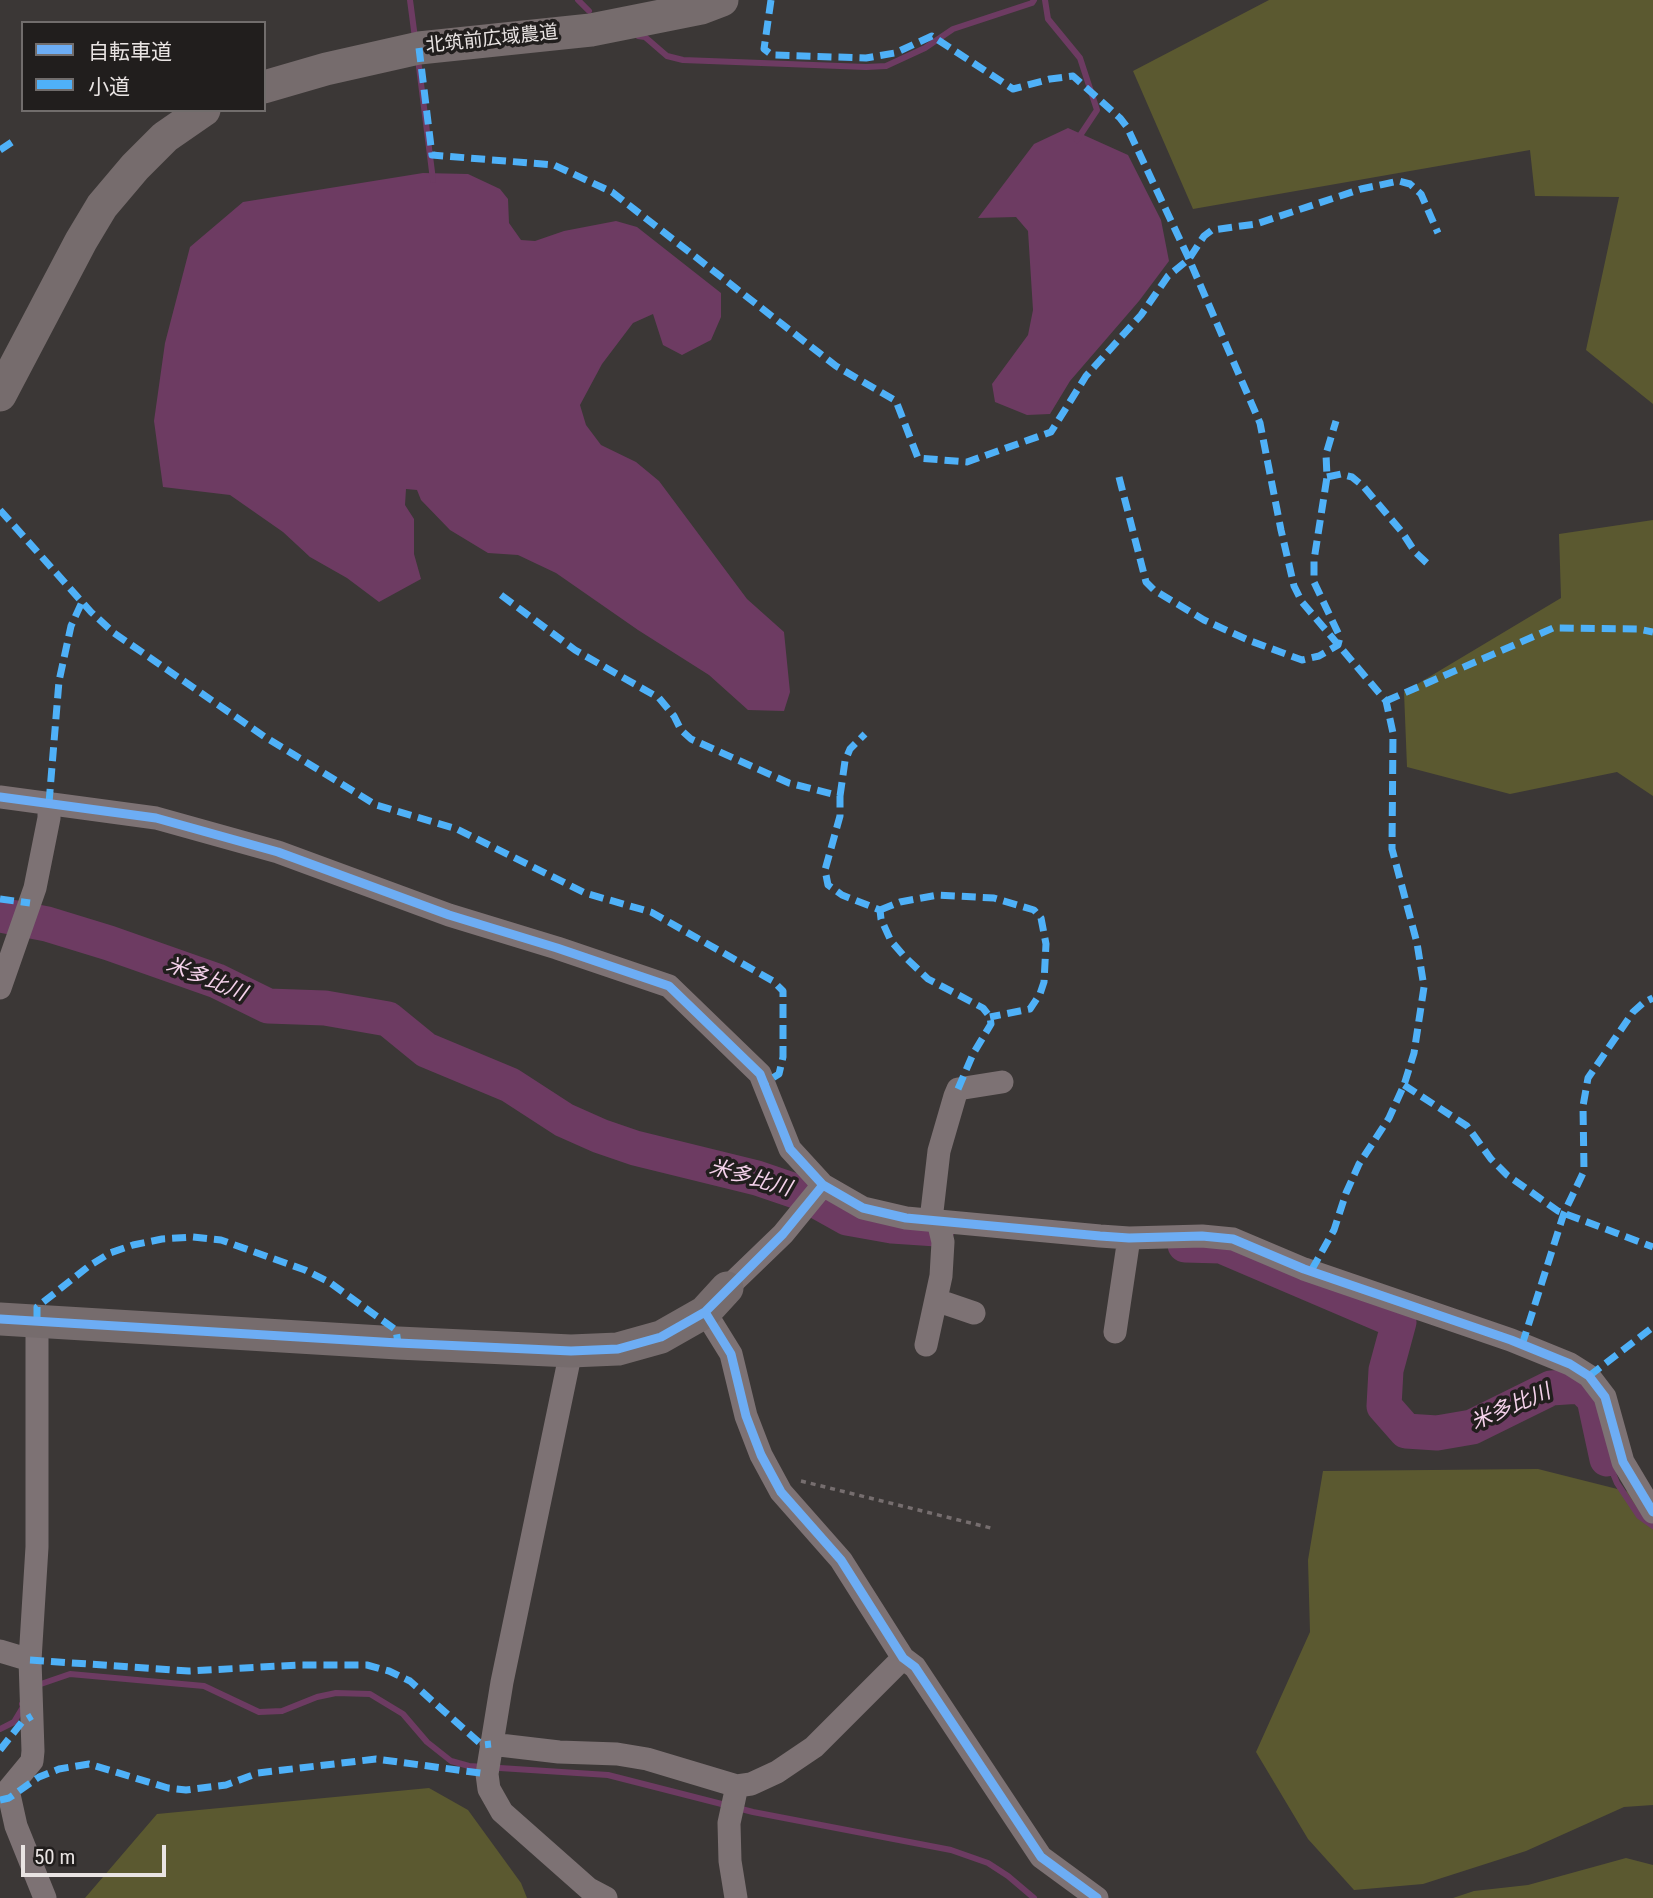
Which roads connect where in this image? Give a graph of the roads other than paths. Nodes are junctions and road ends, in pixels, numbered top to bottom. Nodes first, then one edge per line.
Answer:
1 (722, 0) edge
2 (266, 86) edge
3 (201, 112) edge
4 (0, 395) edge
5 (0, 797) edge
6 (49, 803) junction
7 (0, 988) edge
8 (1002, 1082) dead end
9 (823, 1185) junction
10 (934, 1221) junction
11 (1129, 1238) junction
12 (727, 1288) joint
13 (936, 1300) junction
14 (705, 1312) junction
15 (974, 1313) dead end
16 (0, 1319) edge
17 (37, 1320) junction
18 (1115, 1332) dead end
19 (926, 1345) dead end
20 (571, 1350) junction
21 (1653, 1512) edge
22 (0, 1651) edge
23 (903, 1658) junction
24 (30, 1660) junction
25 (491, 1744) junction
26 (737, 1786) junction
27 (45, 1898) edge
28 (606, 1898) edge
29 (736, 1898) edge
30 (1097, 1898) edge

1 - 2 street, 北筑前広域農道
3 - 4 street
5 - 6 street
6 - 7 street
6 - 9 street
8 - 10 street
9 - 10 street
9 - 12 street
10 - 11 street
10 - 13 street
11 - 18 street
11 - 21 street
12 - 14 street
13 - 15 street
13 - 19 street
14 - 20 street
14 - 23 street
16 - 17 street
17 - 20 street
17 - 24 street
20 - 25 street
22 - 24 street
23 - 26 street
23 - 30 street
24 - 27 street
25 - 26 street
25 - 28 street
26 - 29 street

